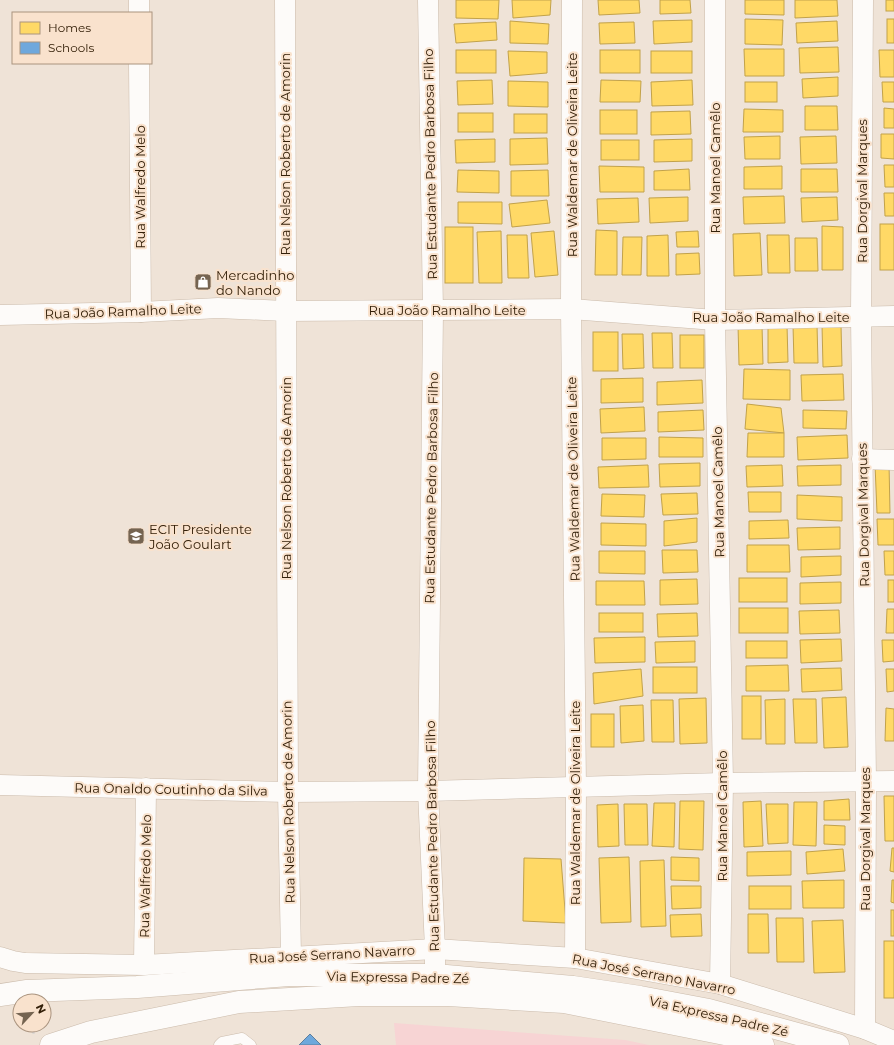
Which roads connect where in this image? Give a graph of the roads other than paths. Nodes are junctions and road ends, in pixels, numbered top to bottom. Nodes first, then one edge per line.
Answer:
1 (139, 0) edge
2 (285, 0) edge
3 (428, 0) edge
4 (572, 0) edge
5 (714, 0) edge
6 (863, 0) edge
7 (139, 12) edge
8 (139, 64) edge
9 (571, 309) junction
10 (285, 311) junction
11 (433, 311) junction
12 (141, 312) junction
13 (0, 315) edge
14 (860, 316) junction
15 (894, 316) edge
16 (715, 320) junction
17 (862, 459) junction
18 (894, 460) edge
19 (894, 781) edge
20 (866, 782) junction
21 (723, 783) junction
22 (0, 785) edge
23 (146, 788) junction
24 (576, 788) junction
25 (428, 791) junction
26 (288, 792) junction
27 (436, 949) junction
28 (0, 956) edge
29 (291, 956) junction
30 (575, 958) junction
31 (144, 965) junction
32 (435, 976) junction
33 (720, 984) junction
34 (0, 995) edge
35 (865, 1029) junction
36 (894, 1041) edge
37 (52, 1045) edge
38 (219, 1045) edge
39 (251, 1045) edge
40 (763, 1045) edge
41 (838, 1045) edge

1 - 7 street
2 - 10 street, Rua Nelson Roberto de Amorin
3 - 11 street, Rua Estudante Pedro Barbosa Filho
4 - 9 street, Rua Waldemar de Oliveira Leite
5 - 16 street, Rua Manoel Camêlo
6 - 14 street, Rua Dorgival Marques
8 - 12 street, Rua Walfredo Melo
9 - 11 street, Rua João Ramalho Leite
9 - 16 street, Rua João Ramalho Leite
9 - 24 street, Rua Waldemar de Oliveira Leite
10 - 11 street, Rua João Ramalho Leite
10 - 12 street, Rua João Ramalho Leite
10 - 26 street, Rua Nelson Roberto de Amorin
11 - 25 street, Rua Estudante Pedro Barbosa Filho
12 - 13 street, Rua João Ramalho Leite
14 - 15 street, Rua João Ramalho Leite
14 - 16 street, Rua João Ramalho Leite
14 - 17 street, Rua Dorgival Marques
16 - 21 street, Rua Manoel Camêlo
17 - 18 street
17 - 20 street, Rua Dorgival Marques
19 - 20 street, Rua Onaldo Coutinho da Silva
20 - 21 street, Rua Onaldo Coutinho da Silva
20 - 35 street, Rua Dorgival Marques
21 - 24 street, Rua Onaldo Coutinho da Silva
21 - 33 street, Rua Manoel Camêlo
22 - 23 street, Rua Onaldo Coutinho da Silva
23 - 26 street, Rua Onaldo Coutinho da Silva
23 - 31 street, Rua Walfredo Melo
24 - 25 street, Rua Onaldo Coutinho da Silva
24 - 30 street, Rua Waldemar de Oliveira Leite
25 - 26 street, Rua Onaldo Coutinho da Silva
25 - 27 street, Rua Estudante Pedro Barbosa Filho
26 - 29 street, Rua Nelson Roberto de Amorin
27 - 29 street, Rua José Serrano Navarro
27 - 30 street, Rua José Serrano Navarro
27 - 32 street, Rua Estudante Pedro Barbosa Filho
28 - 31 street, Rua José Serrano Navarro
29 - 31 street, Rua José Serrano Navarro
30 - 33 street, Rua José Serrano Navarro
32 - 34 main road, Via Expressa Padre Zé
32 - 41 main road, Via Expressa Padre Zé
33 - 35 street, Rua José Serrano Navarro
35 - 36 street, Rua José Serrano Navarro
37 - 40 main road, Via Expressa Padre Zé
38 - 39 lane

